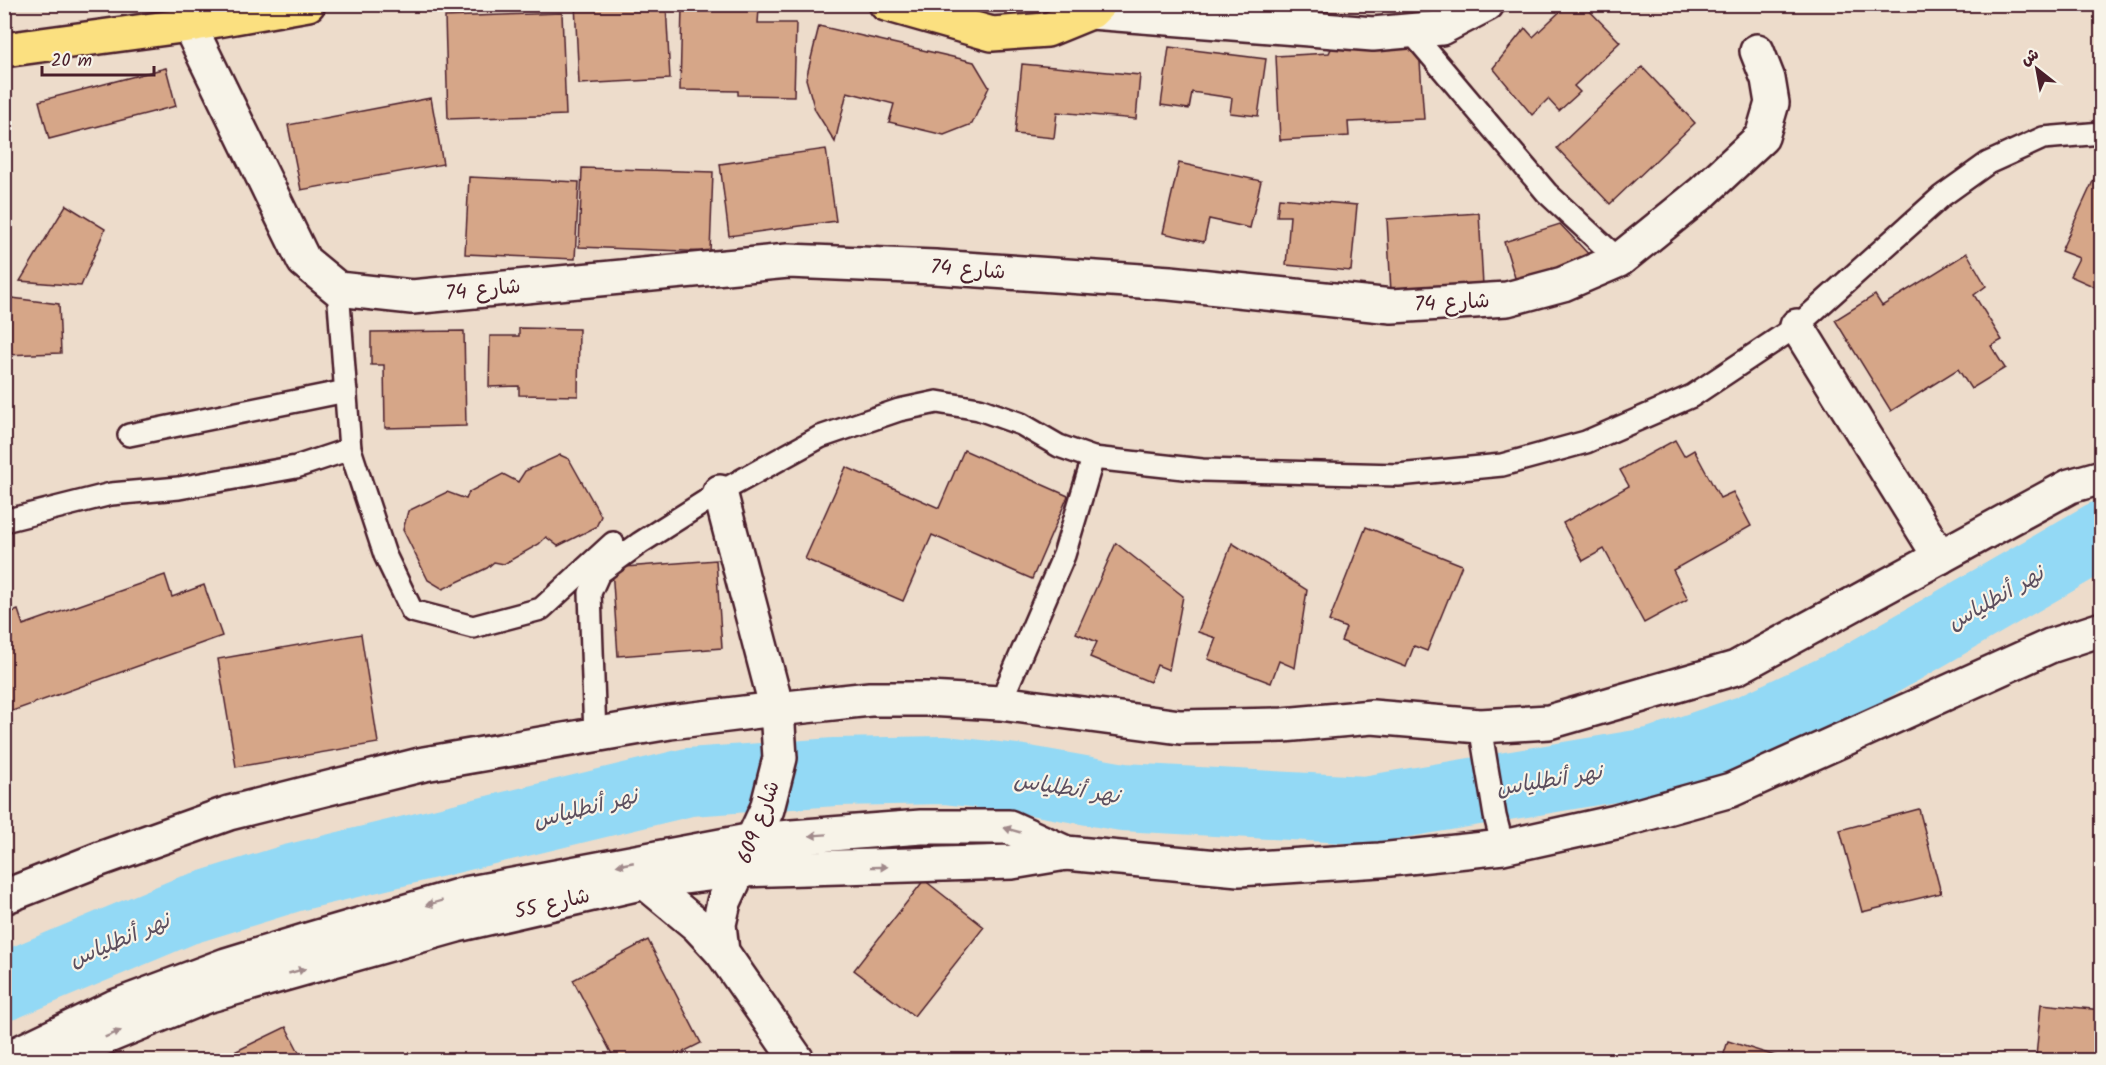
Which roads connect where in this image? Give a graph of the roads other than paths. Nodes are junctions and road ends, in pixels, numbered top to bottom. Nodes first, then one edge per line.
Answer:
1 (308, 4) edge
2 (886, 4) edge
3 (1487, 4) edge
4 (1095, 8) edge
5 (189, 25) junction
6 (1412, 33) junction
7 (4, 50) edge
8 (1757, 51) dead end
9 (2102, 133) edge
10 (1619, 260) junction
11 (338, 289) junction
12 (1797, 326) junction
13 (346, 391) junction
14 (129, 435) dead end
15 (350, 449) junction
16 (1093, 458) junction
17 (2102, 477) edge
18 (720, 492) junction
19 (4, 521) edge
20 (612, 543) dead end
21 (1940, 557) junction
22 (2102, 629) edge
23 (1000, 703) junction
24 (777, 709) junction
25 (1482, 734) junction
26 (595, 736) junction
27 (753, 840) junction
28 (1503, 847) junction
29 (1066, 853) junction
30 (740, 870) junction
31 (645, 882) junction
32 (4, 897) edge
33 (722, 952) junction
34 (4, 1060) edge
35 (60, 1060) edge
36 (796, 1060) edge

1 - 5 highway
2 - 4 highway
3 - 6 street
4 - 6 street
5 - 7 highway
5 - 11 street, شارع 74
6 - 10 lane
8 - 10 street, شارع 74
9 - 12 lane
10 - 11 street, شارع 74
11 - 13 lane
12 - 16 lane
12 - 21 street
13 - 14 lane
13 - 15 lane
15 - 19 lane
15 - 20 lane
16 - 18 lane
16 - 23 lane
17 - 21 street
18 - 24 street, شارع 609
18 - 26 lane
21 - 25 street
22 - 28 street
23 - 24 street
23 - 25 street
24 - 26 street
24 - 27 street, شارع 609
25 - 28 lane
26 - 32 street
29 -> 27 street
27 - 30 street, شارع 609
27 -> 34 street
28 - 29 street
30 -> 29 street, شارع 55
30 - 31 street, شارع 55
30 - 33 street, شارع 609
31 - 33 street
35 -> 31 street, شارع 55
33 - 36 street, شارع 609

